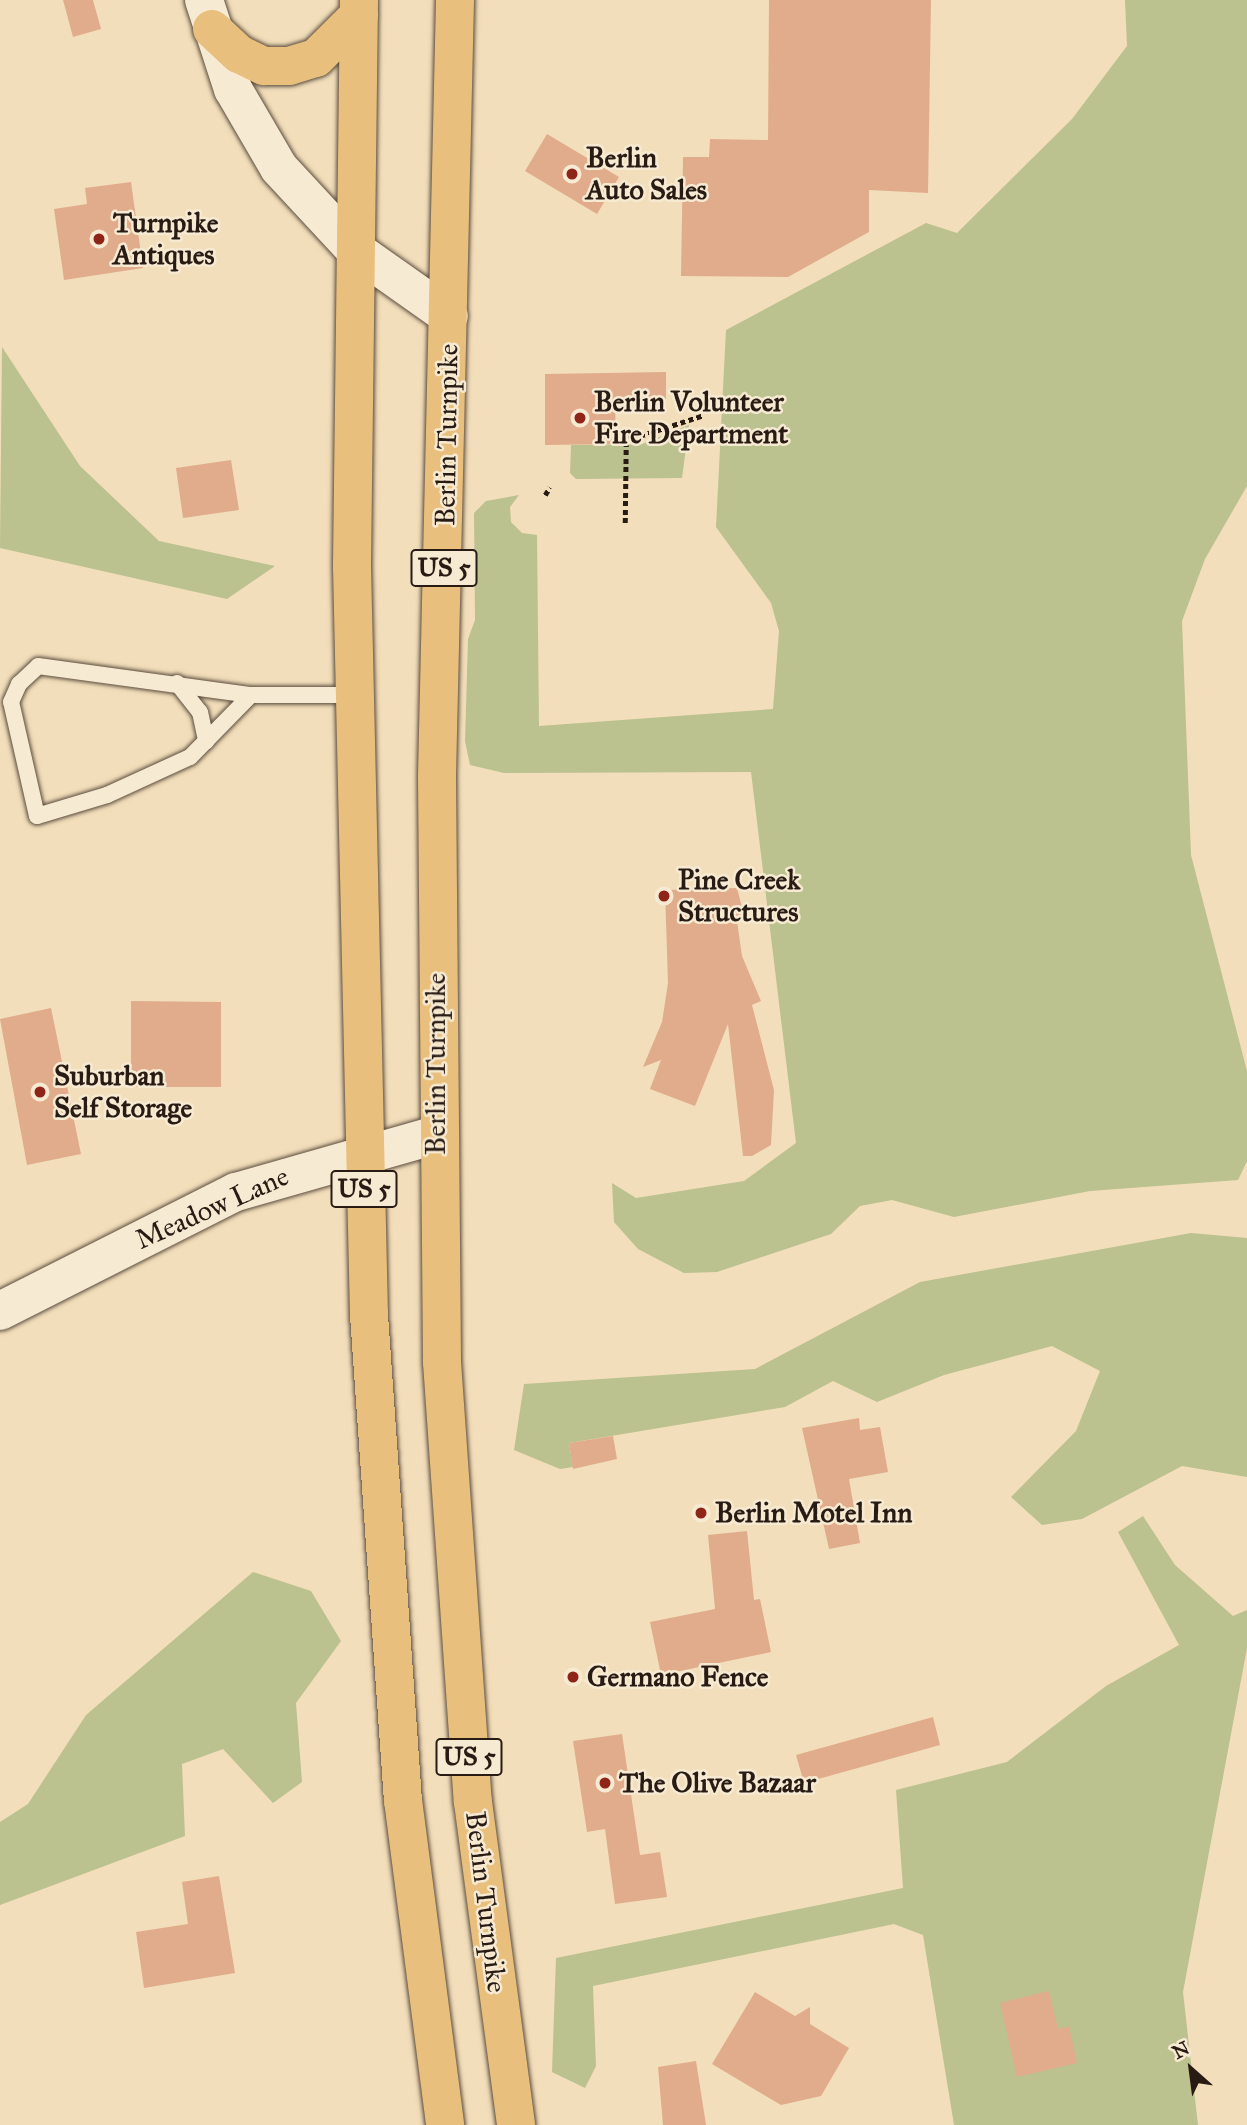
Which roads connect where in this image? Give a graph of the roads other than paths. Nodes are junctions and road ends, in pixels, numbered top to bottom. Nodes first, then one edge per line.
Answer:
1 (455, 0) edge
2 (359, 8) edge
3 (208, 14) edge
4 (355, 249) junction
5 (449, 316) junction
6 (177, 683) junction
7 (251, 695) junction
8 (353, 695) junction
9 (206, 741) junction
10 (436, 1135) junction
11 (363, 1152) junction
12 (0, 1311) edge
13 (445, 2125) edge
14 (516, 2125) edge

1 - 5 highway, Berlin Turnpike / US 5
2 - 3 highway
2 - 4 highway, US 5
3 - 4 street
4 - 5 street
4 - 8 highway, US 5
5 - 10 highway, Berlin Turnpike / US 5
6 - 7 lane
6 - 9 lane
6 - 9 lane
7 - 8 lane
7 - 9 lane
8 - 11 highway, US 5
10 - 11 street, Meadow Lane
10 - 14 highway, Berlin Turnpike / US 5
11 - 12 street, Meadow Lane
11 - 13 highway, US 5

